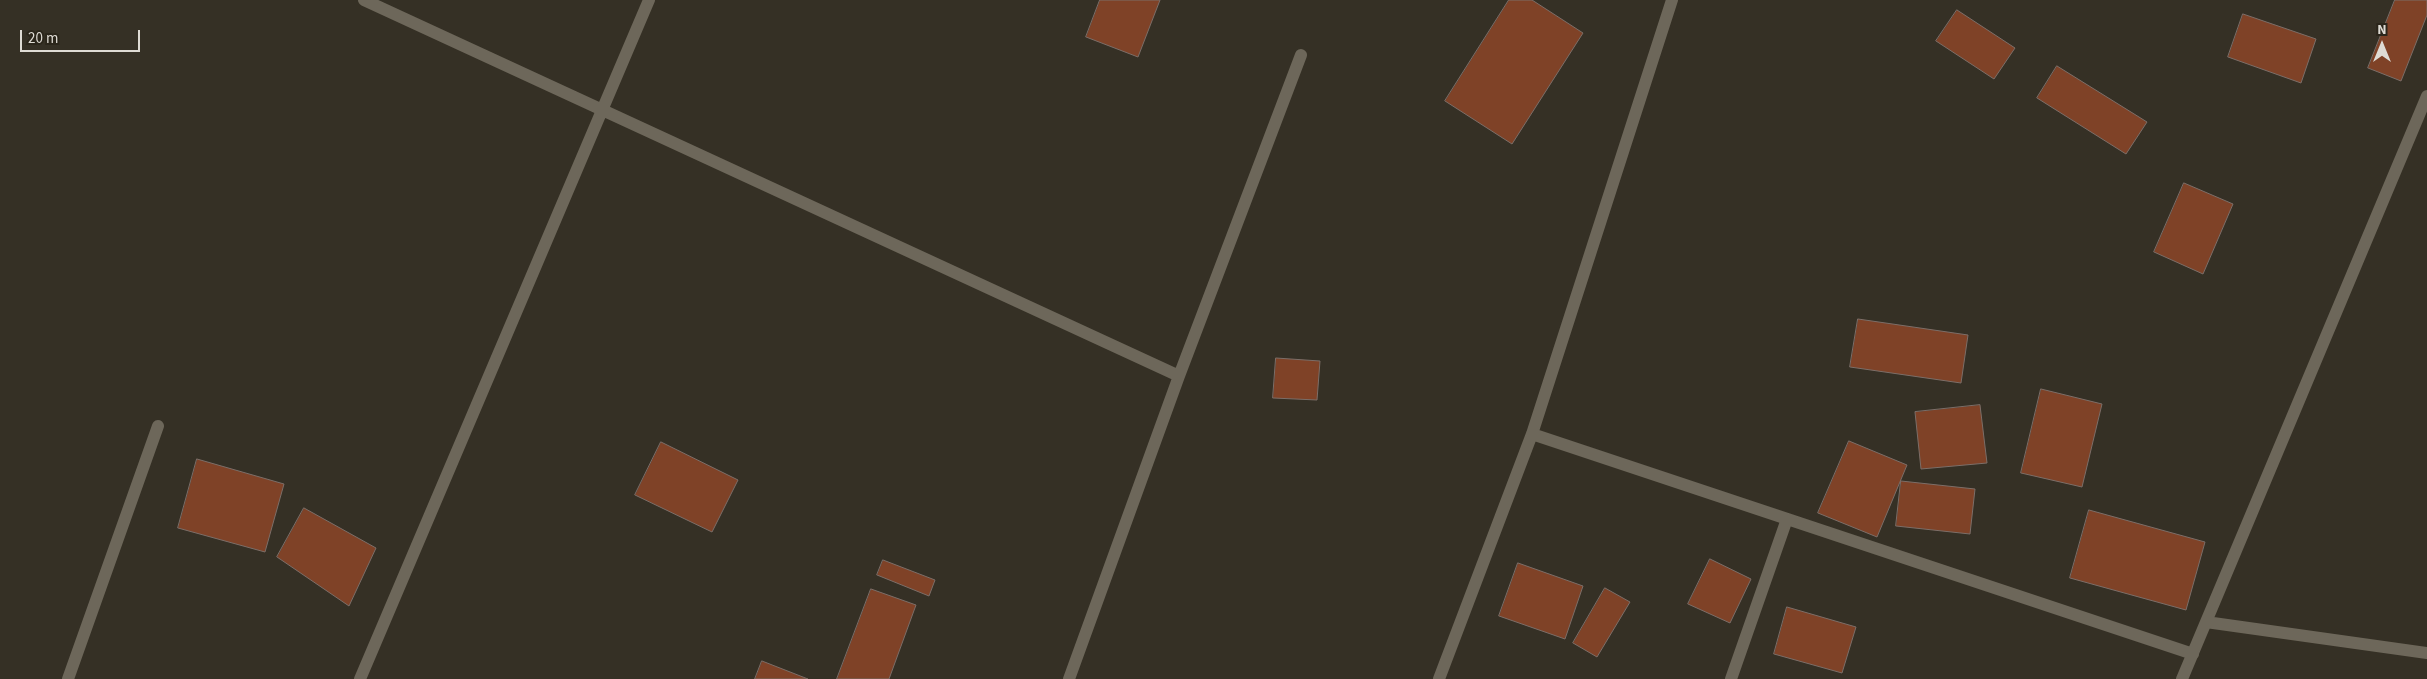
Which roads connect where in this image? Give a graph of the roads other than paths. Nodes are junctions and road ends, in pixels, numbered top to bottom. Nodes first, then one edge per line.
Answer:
1 (364, 0) edge
2 (649, 0) edge
3 (1672, 0) edge
4 (1301, 55) dead end
5 (2427, 96) edge
6 (603, 110) junction
7 (1179, 376) junction
8 (158, 426) dead end
9 (1532, 434) junction
10 (1787, 519) junction
11 (2206, 622) junction
12 (2427, 653) edge
13 (2193, 654) junction
14 (68, 679) edge
15 (360, 679) edge
16 (1069, 679) edge
17 (1438, 679) edge
18 (1731, 679) edge
19 (2182, 679) edge

1 - 6 street
2 - 6 street
3 - 9 street
4 - 7 street
5 - 11 street
6 - 7 street
6 - 15 street
7 - 16 street
8 - 14 street
9 - 10 street
9 - 17 street
10 - 13 street
10 - 18 street
11 - 12 street
11 - 13 street
13 - 19 street

